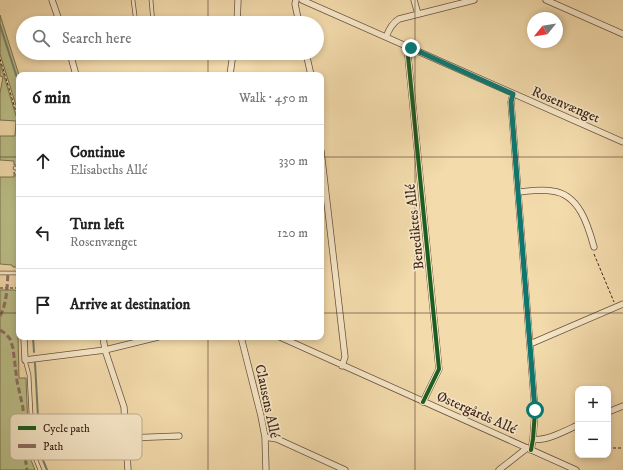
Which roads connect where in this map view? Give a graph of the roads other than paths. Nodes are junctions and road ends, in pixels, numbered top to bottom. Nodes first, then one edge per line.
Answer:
1 (52, 0) edge
2 (133, 0) edge
3 (152, 0) edge
4 (238, 0) edge
5 (296, 0) edge
6 (302, 0) edge
7 (414, 0) edge
8 (474, 0) edge
9 (546, 0) edge
10 (418, 14) junction
11 (58, 16) edge
12 (135, 16) edge
13 (153, 16) edge
14 (237, 16) edge
15 (298, 16) edge
16 (623, 34) edge
17 (386, 37) junction
18 (411, 48) junction
19 (72, 60) edge
20 (233, 60) edge
21 (308, 60) edge
22 (75, 72) edge
23 (231, 72) edge
24 (310, 72) edge
25 (513, 94) junction
26 (623, 142) edge
27 (518, 192) junction
28 (324, 197) edge
29 (594, 247) road end
30 (0, 273) edge
31 (16, 273) edge
32 (623, 304) edge
33 (24, 340) edge
34 (103, 340) edge
35 (146, 340) edge
36 (242, 340) edge
37 (286, 340) edge
38 (530, 344) junction
39 (105, 350) junction
40 (25, 360) junction
41 (342, 366) junction
42 (423, 402) junction
43 (623, 406) edge
44 (611, 411) edge
45 (31, 414) edge
46 (125, 414) edge
47 (575, 426) edge
48 (179, 436) dead end
49 (265, 436) junction
50 (142, 437) edge
51 (533, 439) junction
52 (529, 449) junction
53 (36, 460) edge
54 (128, 460) edge
55 (40, 470) edge
56 (128, 470) edge
57 (266, 470) edge
58 (345, 470) edge
59 (499, 470) edge
60 (576, 470) edge

1 - 11 street
2 - 12 lane
3 - 13 lane
4 - 14 street
5 - 15 street
6 - 17 street, Rosenvænget
7 - 10 street
8 - 10 street
9 - 16 street
10 - 17 street
17 - 18 street, Rosenvænget
18 - 25 street, Rosenvænget
18 - 42 street, Benediktes Allé
19 - 22 street
20 - 23 street
21 - 24 street
25 - 26 street, Rosenvænget
25 - 27 street
27 - 29 street
27 - 38 street
28 - 41 street
30 - 31 lane
32 - 38 street
33 - 40 street
34 - 39 street
35 - 39 street
36 - 49 street, Clausens Allé
37 - 41 street, Østergårds Allé
38 - 51 street
39 - 40 street
39 - 46 street
40 - 45 lane
41 - 42 street, Østergårds Allé
42 - 52 street, Østergårds Allé
43 - 44 street
47 - 51 street
48 - 50 street
49 - 57 street, Clausens Allé
49 - 58 street
51 - 52 street
52 - 59 street
52 - 60 street, Østergårds Allé
53 - 55 lane
54 - 56 street

